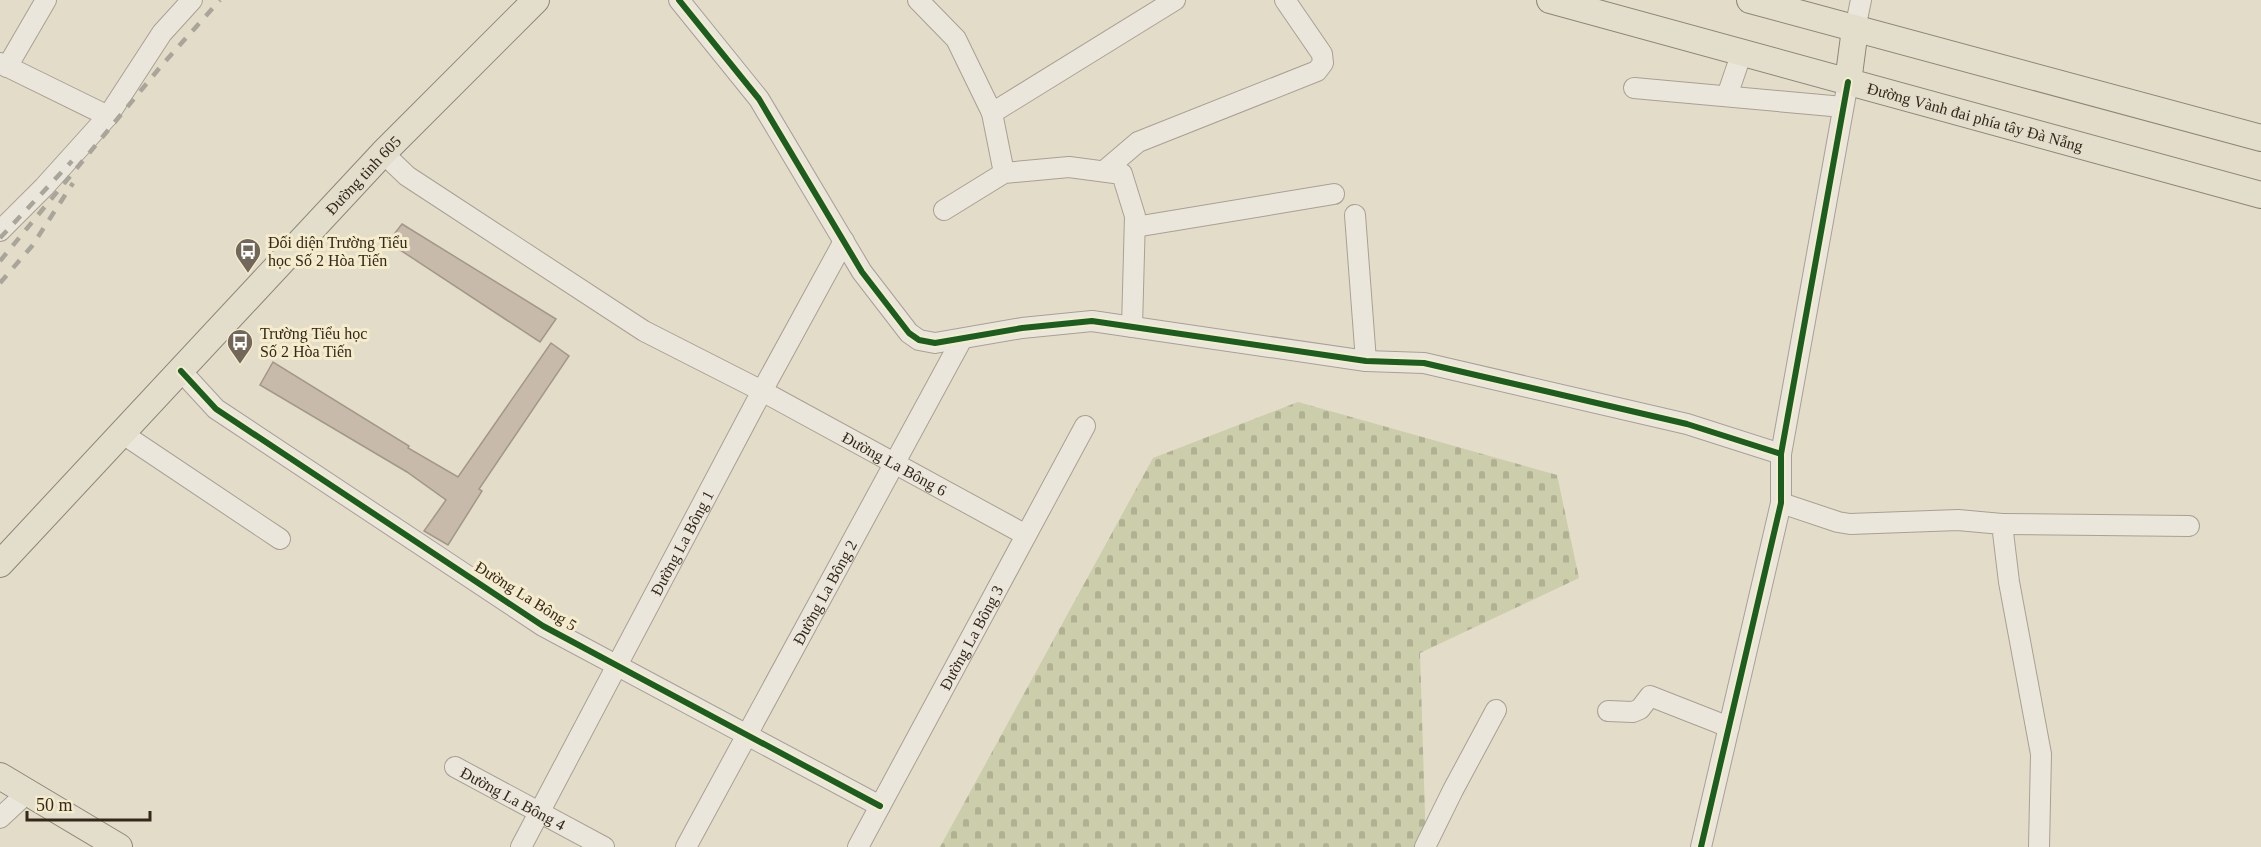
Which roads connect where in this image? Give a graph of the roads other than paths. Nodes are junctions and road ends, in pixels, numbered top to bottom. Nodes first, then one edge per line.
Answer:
1 (46, 0) edge
2 (192, 0) edge
3 (536, 0) edge
4 (679, 0) edge
5 (1175, 0) edge
6 (1285, 0) edge
7 (1550, 0) edge
8 (1750, 0) edge
9 (1861, 0) edge
10 (926, 3) edge
11 (1855, 29) junction
12 (1742, 52) junction
13 (4, 65) edge
14 (1634, 88) dead end
15 (1845, 95) junction
16 (1727, 96) junction
17 (992, 112) junction
18 (108, 116) junction
19 (2261, 138) edge
20 (383, 153) junction
21 (1104, 171) junction
22 (1004, 173) junction
23 (1334, 194) dead end
24 (2261, 195) edge
25 (944, 210) dead end
26 (1355, 215) dead end
27 (1135, 227) junction
28 (1, 229) edge
29 (844, 241) junction
30 (1132, 327) junction
31 (962, 339) junction
32 (1366, 361) junction
33 (181, 371) junction
34 (762, 391) junction
35 (1085, 426) dead end
36 (123, 434) junction
37 (1781, 454) junction
38 (894, 464) junction
39 (1781, 503) junction
40 (2002, 524) junction
41 (2189, 526) dead end
42 (1026, 535) junction
43 (280, 539) dead end
44 (0, 564) edge
45 (618, 665) junction
46 (1496, 710) dead end
47 (1608, 711) dead end
48 (1729, 727) junction
49 (748, 734) junction
50 (455, 767) dead end
51 (0, 776) edge
52 (28, 792) junction
53 (880, 806) junction
54 (540, 813) junction
55 (0, 818) edge
56 (119, 847) edge
57 (521, 847) edge
58 (604, 847) edge
59 (686, 847) edge
60 (858, 847) edge
61 (1425, 847) edge
62 (1701, 847) edge
63 (2039, 847) edge

1 - 13 street
2 - 18 street
3 - 20 main road, Đường tỉnh 605
4 - 29 street
5 - 17 street
6 - 21 street
7 - 12 main road, Đường Vành đai phía tây Đà Nẵng
8 - 11 main road
9 - 11 street
10 - 17 street
11 - 15 main road
11 - 19 main road
12 - 15 main road, Đường Vành đai phía tây Đà Nẵng
12 - 16 street
13 - 18 street
14 - 16 street
15 - 16 street
15 - 24 main road, Đường Vành đai phía tây Đà Nẵng
15 - 37 street
17 - 22 street
18 - 28 street
20 - 33 main road, Đường tỉnh 605
20 - 34 street, Đường La Bông 6
21 - 22 street
21 - 27 street
22 - 25 street
23 - 27 street
26 - 32 street
27 - 30 street
29 - 31 street
29 - 34 street, Đường La Bông 1
30 - 31 street
30 - 32 street
31 - 38 street, Đường La Bông 2
32 - 37 street
33 - 36 main road, Đường tỉnh 605
33 - 45 street, Đường La Bông 5
34 - 38 street, Đường La Bông 6
34 - 45 street, Đường La Bông 1
35 - 42 street, Đường La Bông 3
36 - 43 street
36 - 44 main road, Đường tỉnh 605
37 - 39 street
38 - 42 street, Đường La Bông 6
38 - 49 street, Đường La Bông 2
39 - 40 street
39 - 48 street
40 - 41 street
40 - 63 street
42 - 53 street, Đường La Bông 3
45 - 49 street, Đường La Bông 5
45 - 54 street, Đường La Bông 1
46 - 61 street
47 - 48 street
48 - 62 street
49 - 53 street, Đường La Bông 5
49 - 59 street, Đường La Bông 2
50 - 54 street, Đường La Bông 4
51 - 52 main road
52 - 55 street
52 - 56 main road
53 - 60 street, Đường La Bông 3
54 - 57 street, Đường La Bông 1
54 - 58 street, Đường La Bông 4

